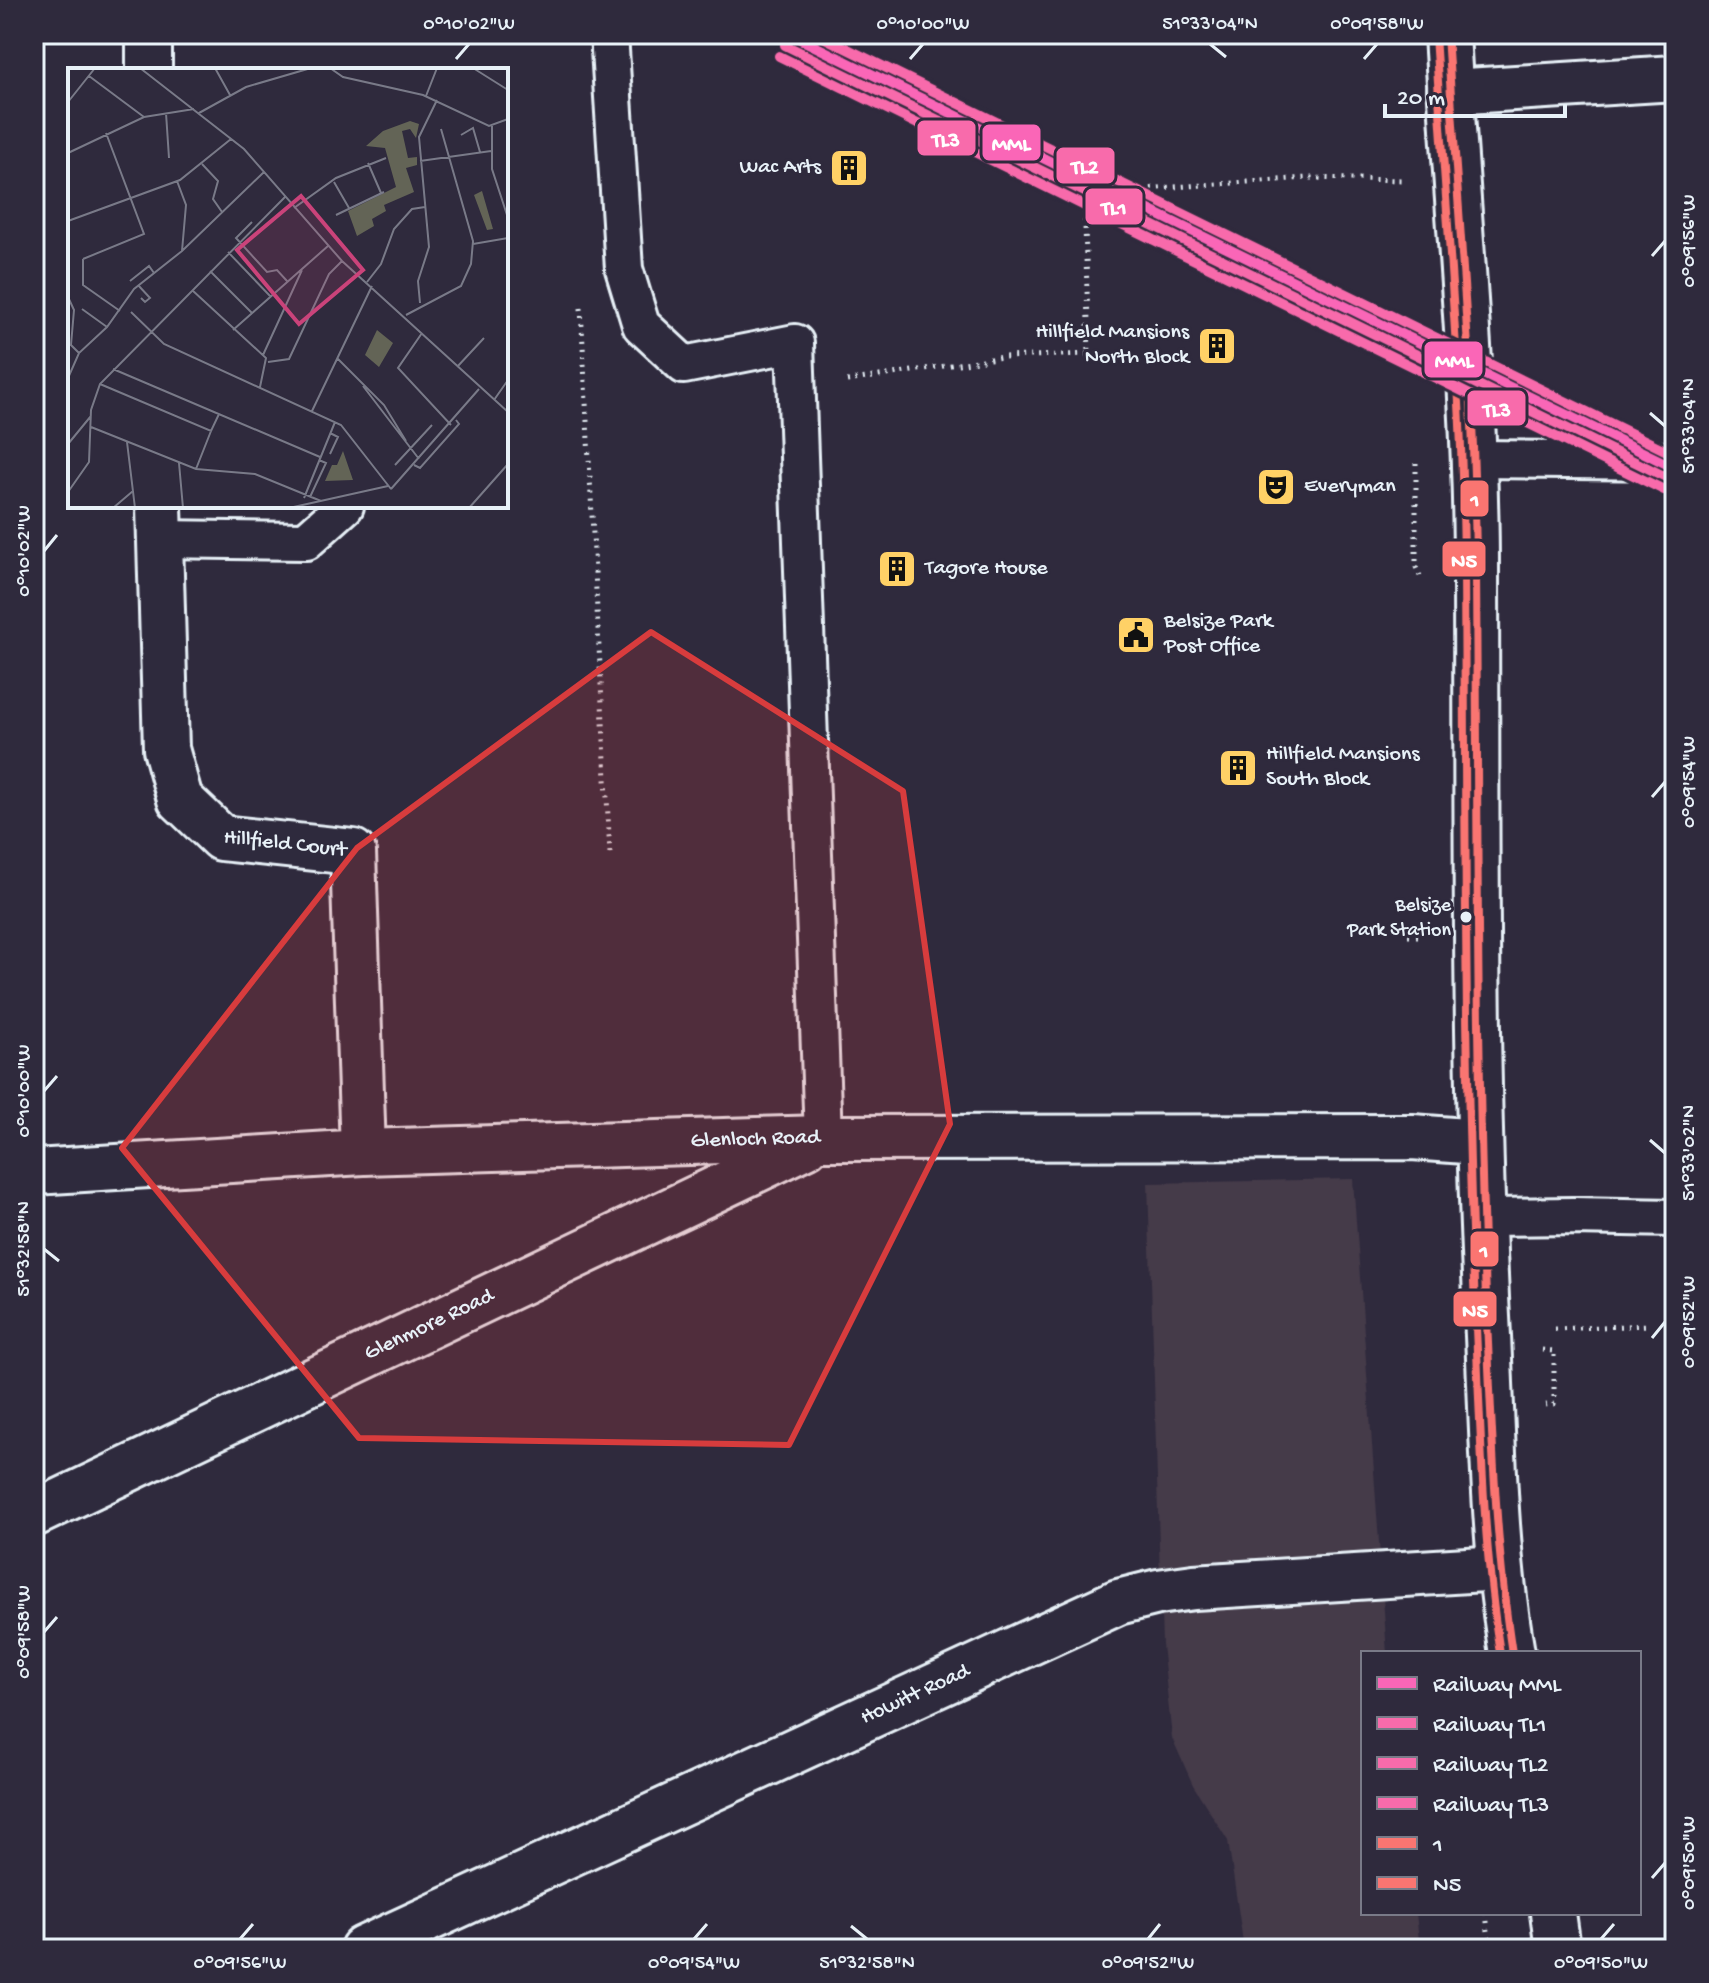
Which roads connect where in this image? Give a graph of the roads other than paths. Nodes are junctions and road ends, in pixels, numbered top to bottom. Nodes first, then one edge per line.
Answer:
1 (149, 34) edge
2 (609, 34) edge
3 (1447, 34) edge
4 (149, 68) edge
5 (1675, 78) edge
6 (1450, 92) junction
7 (1474, 459) junction
8 (1675, 461) edge
9 (343, 508) edge
10 (159, 523) edge
11 (823, 1138) junction
12 (1479, 1142) junction
13 (363, 1152) junction
14 (34, 1172) edge
15 (1481, 1217) junction
16 (1675, 1218) edge
17 (34, 1514) edge
18 (1500, 1568) junction
19 (1512, 1651) edge
20 (1553, 1915) edge
21 (363, 1949) edge
22 (1558, 1949) edge

1 - 4 street
2 - 11 lane
3 - 6 street
5 - 6 street
6 - 7 street
7 - 8 lane
7 - 12 street
9 - 10 lane
10 - 13 street, Hillfield Court
11 - 12 street, Glenloch Road
11 - 13 street, Glenloch Road
11 - 17 street, Glenmore Road
12 - 15 street
13 - 14 street, Glenloch Road
15 - 16 lane
15 - 18 street
18 - 19 street
18 - 21 street, Howitt Road
20 - 22 street

